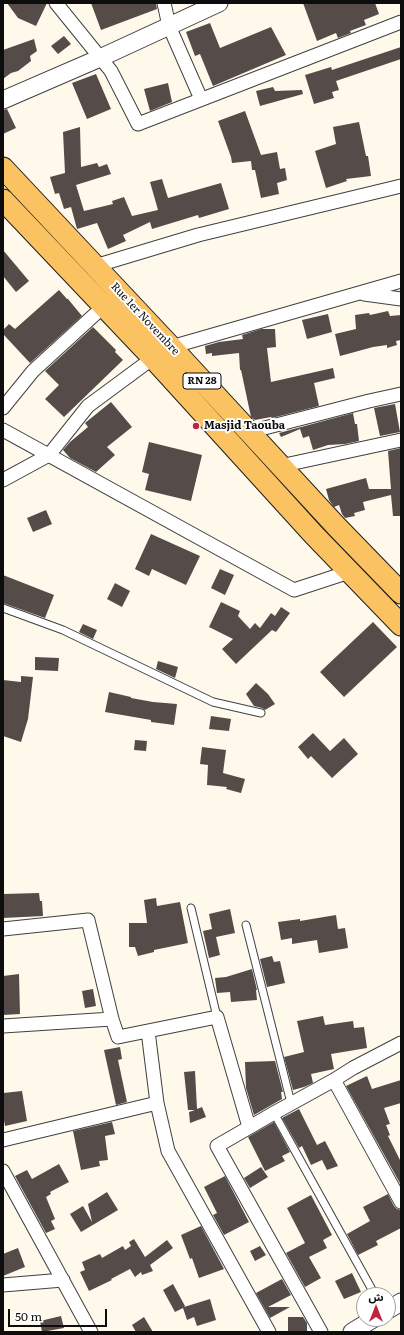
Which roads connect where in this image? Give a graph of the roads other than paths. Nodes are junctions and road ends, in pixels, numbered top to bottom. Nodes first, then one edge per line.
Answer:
1 (56, 3) edge
2 (164, 3) edge
3 (219, 3) edge
4 (401, 22) edge
5 (169, 26) junction
6 (100, 58) junction
7 (201, 99) junction
8 (3, 100) edge
9 (3, 168) edge
10 (401, 186) edge
11 (3, 200) edge
12 (95, 266) junction
13 (401, 281) edge
14 (358, 294) junction
15 (401, 299) edge
16 (104, 306) junction
17 (172, 347) junction
18 (153, 358) junction
19 (401, 394) edge
20 (3, 408) edge
21 (3, 430) edge
22 (249, 432) junction
23 (401, 440) edge
24 (49, 455) junction
25 (280, 466) junction
26 (3, 480) edge
27 (349, 572) junction
28 (401, 593) edge
29 (3, 608) edge
30 (401, 625) edge
31 (261, 713) dead end
32 (191, 908) dead end
33 (246, 925) dead end
34 (3, 929) edge
35 (217, 1017) junction
36 (112, 1019) junction
37 (3, 1026) edge
38 (148, 1031) junction
39 (401, 1043) edge
40 (334, 1080) junction
41 (157, 1103) junction
42 (291, 1103) junction
43 (274, 1113) junction
44 (249, 1127) junction
45 (3, 1140) edge
46 (3, 1171) edge
47 (401, 1202) edge
48 (63, 1280) junction
49 (3, 1285) edge
50 (371, 1287) edge
51 (91, 1332) edge
52 (269, 1332) edge
53 (321, 1332) edge

1 - 6 street
2 - 5 street
3 - 5 street
4 - 7 street
5 - 6 street
5 - 7 street
6 - 7 street
6 - 8 street
9 - 12 main road, Rue 1er Novembre / RN 28
10 - 12 street
11 - 16 main road, RN 28
12 - 17 main road, Rue 1er Novembre / RN 28
13 - 14 street
14 - 15 street
14 - 17 street
16 - 18 main road, RN 28
16 - 20 street
17 - 18 street
17 - 22 main road, Rue 1er Novembre / RN 28
18 - 24 street
18 - 27 main road, RN 28
19 - 22 street
21 - 24 street
22 - 25 main road, Rue 1er Novembre / RN 28
23 - 25 street
24 - 26 street
24 - 27 street
25 - 28 main road, Rue 1er Novembre / RN 28
27 - 30 main road, RN 28
29 - 31 lane
32 - 35 lane
33 - 42 lane
34 - 36 street
35 - 38 street
35 - 44 street
36 - 37 street
36 - 38 street
38 - 41 street
39 - 40 street
40 - 42 street
40 - 47 street
41 - 45 street
41 - 52 street
42 - 43 street
43 - 44 street
43 - 50 lane
44 - 53 street
46 - 48 street
48 - 49 street
48 - 51 street

